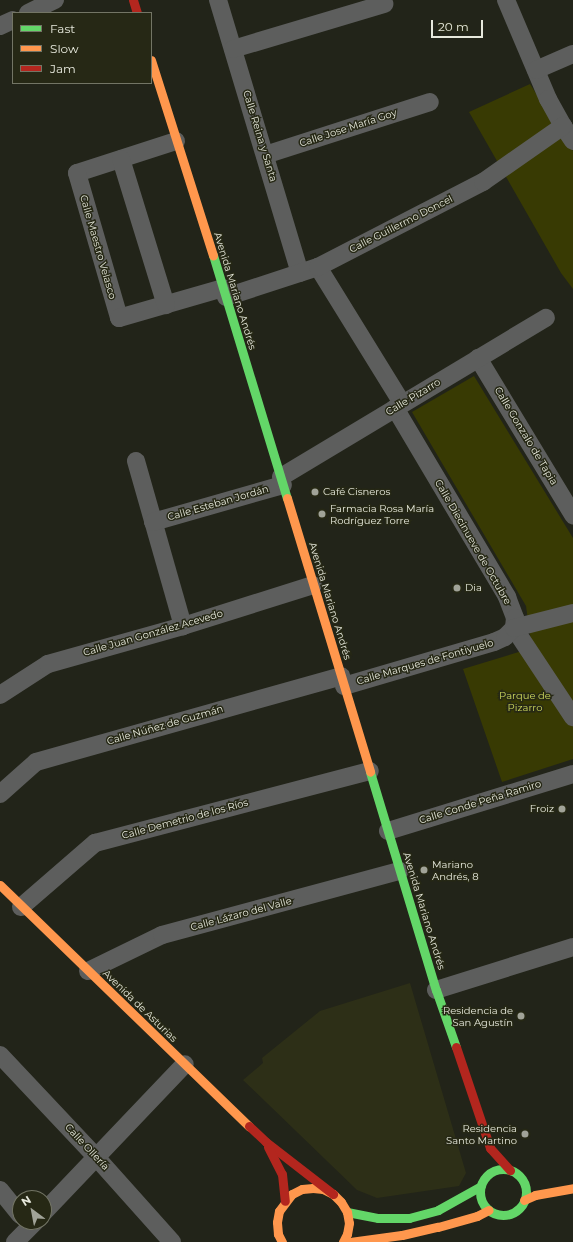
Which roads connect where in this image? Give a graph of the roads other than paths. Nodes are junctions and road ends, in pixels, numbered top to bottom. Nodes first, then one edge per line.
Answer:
1 (55, 0) edge
2 (132, 0) edge
3 (218, 0) edge
4 (506, 0) edge
5 (384, 4) dead end
6 (30, 12) edge
7 (136, 12) edge
8 (12, 20) edge
9 (0, 26) edge
10 (233, 49) junction
11 (573, 54) edge
12 (152, 63) edge
13 (536, 70) junction
14 (430, 102) dead end
15 (568, 134) edge
16 (176, 141) junction
17 (265, 154) junction
18 (121, 159) junction
19 (318, 267) junction
20 (300, 273) junction
21 (224, 292) junction
22 (166, 304) junction
23 (546, 318) dead end
24 (478, 358) junction
25 (398, 406) junction
26 (136, 461) dead end
27 (282, 481) junction
28 (573, 515) edge
29 (153, 522) junction
30 (313, 585) junction
31 (573, 613) edge
32 (182, 626) junction
33 (514, 628) junction
34 (342, 681) junction
35 (0, 695) edge
36 (573, 718) edge
37 (370, 771) junction
38 (573, 774) edge
39 (0, 794) edge
40 (388, 831) junction
41 (400, 871) junction
42 (0, 886) edge
43 (21, 907) junction
44 (573, 947) edge
45 (88, 971) junction
46 (436, 990) junction
47 (0, 1055) edge
48 (184, 1064) junction
49 (266, 1142) junction
50 (490, 1148) junction
51 (96, 1157) junction
52 (510, 1170) junction
53 (488, 1174) junction
54 (523, 1182) junction
55 (481, 1186) junction
56 (573, 1188) edge
57 (0, 1190) edge
58 (555, 1191) junction
59 (333, 1194) junction
60 (524, 1200) junction
61 (285, 1201) junction
62 (12, 1203) edge
63 (52, 1204) edge
64 (489, 1210) junction
65 (347, 1212) junction
66 (22, 1230) edge
67 (278, 1239) edge
68 (15, 1242) edge
69 (172, 1242) edge
70 (343, 1242) edge
71 (350, 1242) edge

1 - 6 street
2 - 7 main road
3 - 10 street, Calle Reina y Santa
4 - 13 street
5 - 10 street
8 - 9 street
10 - 17 street, Calle Reina y Santa
11 - 13 street
12 - 16 main road, Avenida Mariano Andrés
13 - 15 street
14 - 17 street, Calle Jose María Goy
15 - 19 street, Calle Guillermo Doncel
16 - 18 street, Calle Maestro Velasco
16 - 21 main road, Avenida Mariano Andrés
17 - 20 street, Calle Reina y Santa
18 - 22 street
18 - 22 street, Calle Maestro Velasco
19 - 20 street, Calle Guillermo Doncel
19 - 25 street, Calle Diecinueve de Octubre
20 - 21 street, Calle Guillermo Doncel
21 - 22 street, Calle Maestro Velasco
21 - 27 main road, Avenida Mariano Andrés
23 - 24 street, Calle Pizarro
24 - 25 street, Calle Pizarro
24 - 28 street, Calle Gonzalo de Tapia
25 - 27 street, Calle Pizarro
25 - 33 street, Calle Diecinueve de Octubre
26 - 29 street
27 - 29 street, Calle Esteban Jordán
27 - 30 main road, Avenida Mariano Andrés
29 - 32 street
30 - 32 street, Calle Juan González Acevedo
30 - 34 main road, Avenida Mariano Andrés
31 - 33 street, Calle Marques de Fontiyuelo
32 - 35 street, Calle Juan González Acevedo
33 - 34 street, Calle Marques de Fontiyuelo
33 - 36 street, Calle Diecinueve de Octubre
34 - 37 main road, Avenida Mariano Andrés
34 - 39 street, Calle Núñez de Guzmán
37 - 40 main road, Avenida Mariano Andrés
37 - 43 street, Calle Demetrio de los Ríos
38 - 40 street, Calle Conde Peña Ramiro
40 - 41 main road, Avenida Mariano Andrés
41 - 45 street, Calle Lázaro del Valle
41 - 46 main road, Avenida Mariano Andrés
42 - 43 main road, Avenida de Asturias
43 - 45 main road, Avenida de Asturias
44 - 46 street
45 - 48 main road, Avenida de Asturias
46 - 50 main road, Avenida Mariano Andrés
47 - 51 street, Calle Ollería
48 - 49 main road, Avenida de Asturias
48 - 51 street
49 - 59 main road, Avenida de Asturias
49 - 61 main road, Avenida de Asturias
50 - 52 main road, Avenida Mariano Andrés
50 - 53 main road, Avenida Mariano Andrés
51 - 63 street
51 - 69 street, Calle Ollería
52 - 53 main road
52 - 54 main road
53 - 55 main road
54 - 58 main road
54 - 60 main road
55 - 64 main road
55 - 65 main road
56 - 58 main road
57 - 62 street
58 - 60 main road
59 - 61 main road
59 - 65 main road, Avenida de Asturias
60 - 64 main road
61 - 67 main road
64 - 71 main road
65 - 70 main road
66 - 68 street

